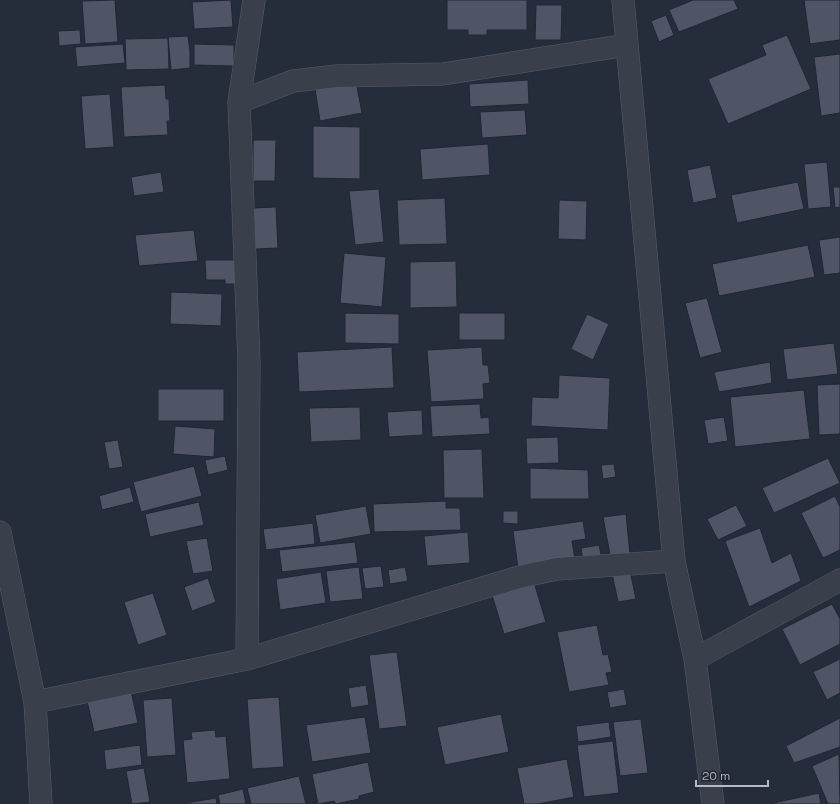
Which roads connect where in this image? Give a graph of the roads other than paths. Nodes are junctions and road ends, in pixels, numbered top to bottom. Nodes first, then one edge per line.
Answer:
1 (254, 0) edge
2 (623, 0) edge
3 (627, 45) junction
4 (239, 102) junction
5 (0, 532) edge
6 (674, 561) junction
7 (840, 580) edge
8 (247, 659) junction
9 (695, 659) junction
10 (35, 702) junction
11 (41, 804) edge
12 (713, 804) edge

1 - 4 street
2 - 3 street
3 - 4 street
3 - 6 street
4 - 8 street
5 - 10 street
6 - 8 street
6 - 9 street
7 - 9 street
8 - 10 street
9 - 12 street
10 - 11 street

